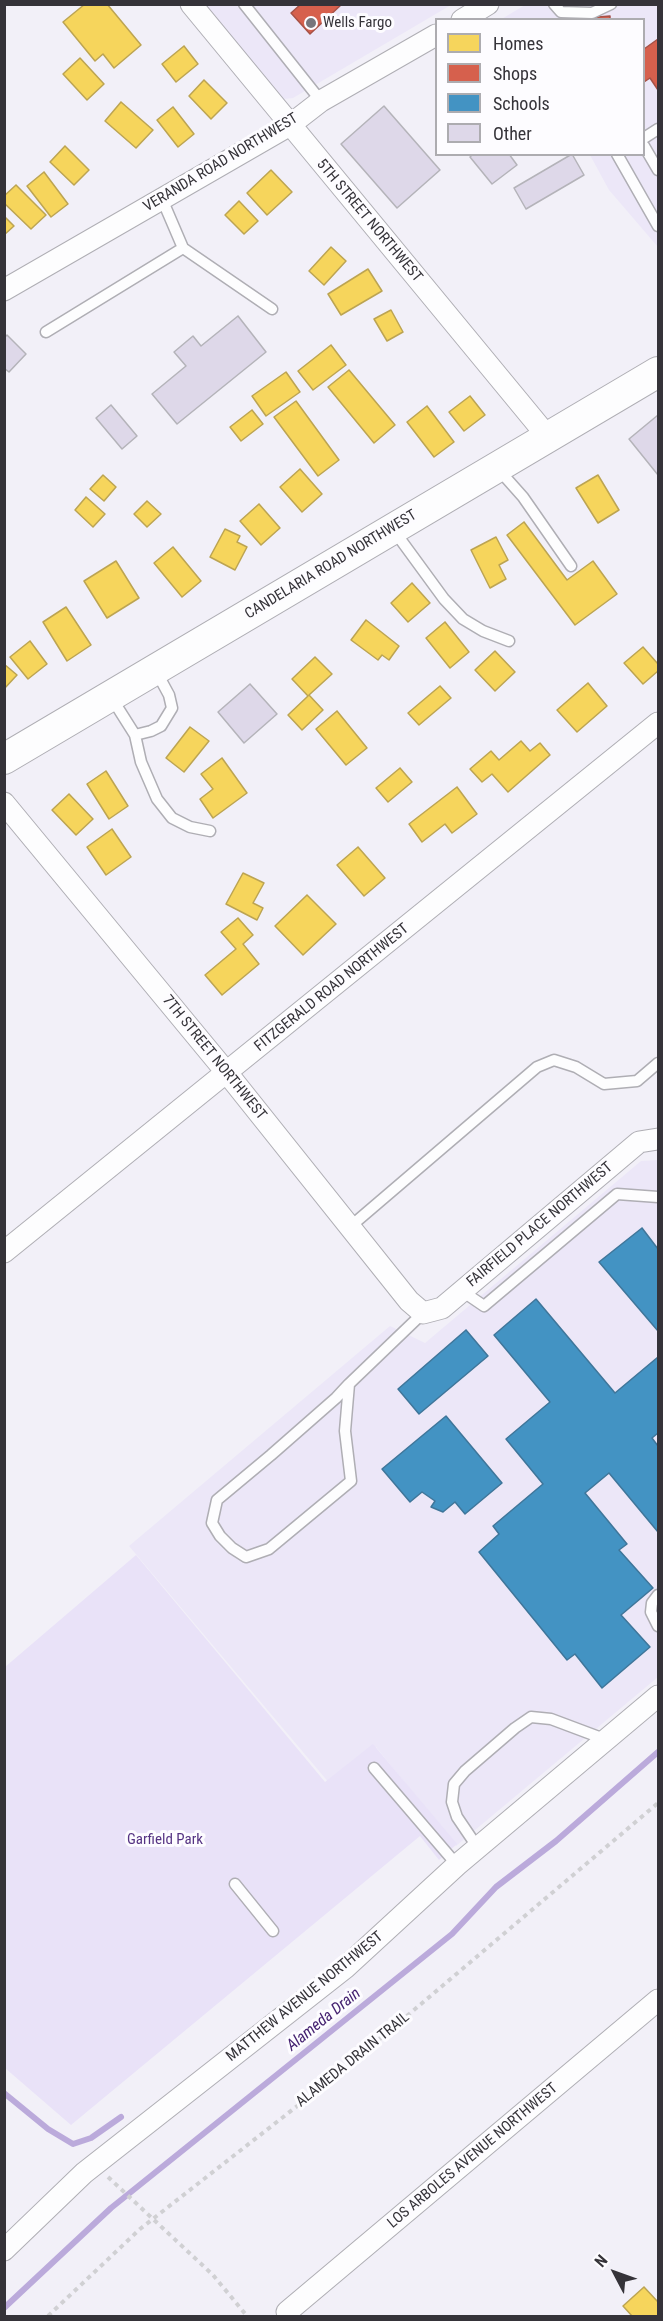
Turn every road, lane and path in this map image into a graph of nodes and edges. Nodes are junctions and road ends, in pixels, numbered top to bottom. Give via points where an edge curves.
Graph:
1 (191, 4) edge
2 (244, 4) edge
3 (488, 4) edge
4 (554, 4) edge
5 (611, 4) edge
6 (465, 18) edge
7 (435, 35) edge
8 (321, 101) junction
9 (290, 125) junction
10 (658, 129) edge
11 (645, 137) edge
12 (645, 148) edge
13 (618, 156) edge
14 (658, 170) edge
15 (162, 199) junction
16 (658, 226) edge
17 (183, 248) junction
18 (4, 290) edge
19 (272, 309) dead end
20 (46, 332) dead end
21 (656, 377) edge
22 (548, 437) junction
23 (496, 468) junction
24 (393, 529) junction
25 (571, 566) dead end
26 (509, 641) dead end
27 (155, 670) junction
28 (111, 696) junction
29 (658, 723) edge
30 (135, 735) junction
31 (4, 759) edge
32 (4, 803) edge
33 (210, 831) dead end
34 (658, 1063) edge
35 (227, 1073) junction
36 (658, 1139) edge
37 (658, 1197) edge
38 (351, 1226) junction
39 (4, 1252) edge
40 (462, 1291) junction
41 (423, 1313) junction
42 (350, 1384) junction
43 (658, 1595) edge
44 (658, 1626) edge
45 (658, 1696) edge
46 (607, 1740) junction
47 (374, 1768) dead end
48 (658, 1803) edge
49 (478, 1848) junction
50 (457, 1865) junction
51 (235, 1884) dead end
52 (273, 1932) dead end
53 (658, 2000) edge
54 (120, 2189) dead end
55 (153, 2219) junction
56 (4, 2250) edge
57 (287, 2312) dead end
58 (48, 2316) edge
59 (247, 2316) edge

1 - 9 street, 5TH STREET NORTHWEST
2 - 8 lane
3 - 6 street
4 - 5 lane via 561,12 592,14
7 - 8 street, VERANDA ROAD NORTHWEST
8 - 9 street, VERANDA ROAD NORTHWEST
9 - 15 street, VERANDA ROAD NORTHWEST
9 - 22 street, 5TH STREET NORTHWEST
10 - 11 lane
12 - 14 lane
13 - 16 lane
15 - 17 lane
15 - 18 street, VERANDA ROAD NORTHWEST
17 - 19 lane
17 - 20 lane
21 - 22 main road, CANDELARIA ROAD NORTHWEST
22 - 23 main road, CANDELARIA ROAD NORTHWEST
23 - 24 main road, CANDELARIA ROAD NORTHWEST
23 - 25 lane via 523,497
24 - 26 lane via 463,619
24 - 27 main road, CANDELARIA ROAD NORTHWEST
27 - 28 main road, CANDELARIA ROAD NORTHWEST
27 - 30 lane via 172,708 161,726
28 - 30 lane
28 - 31 main road, CANDELARIA ROAD NORTHWEST
29 - 35 street, FITZGERALD ROAD NORTHWEST
30 - 33 lane via 141,762 157,799 172,818
32 - 35 street, 7TH STREET NORTHWEST
34 - 38 lane via 637,1081 604,1084 576,1067 554,1060 537,1067
35 - 38 street, 7TH STREET NORTHWEST
35 - 39 street, FITZGERALD ROAD NORTHWEST
36 - 40 street, FAIRFIELD PLACE NORTHWEST via 639,1142
37 - 40 lane via 617,1194 484,1306
38 - 41 street, 7TH STREET NORTHWEST via 409,1302
40 - 41 street, FAIRFIELD PLACE NORTHWEST via 442,1308
41 - 42 lane
42 - 42 lane via 217,1500 212,1523 232,1548 246,1557 268,1550 351,1481 345,1431
43 - 44 lane via 651,1612
45 - 46 street, MATTHEW AVENUE NORTHWEST
46 - 49 street, MATTHEW AVENUE NORTHWEST
46 - 49 lane via 551,1719 531,1717 515,1728 454,1784 452,1802 457,1817
47 - 50 lane
48 - 55 path, ALAMEDA DRAIN TRAIL via 342,2071
49 - 50 street, MATTHEW AVENUE NORTHWEST
50 - 56 street, MATTHEW AVENUE NORTHWEST via 345,1968 84,2173
51 - 52 lane
53 - 57 street, LOS ARBOLES AVENUE NORTHWEST
54 - 55 path
55 - 58 path, ALAMEDA DRAIN TRAIL
55 - 59 path via 213,2275

